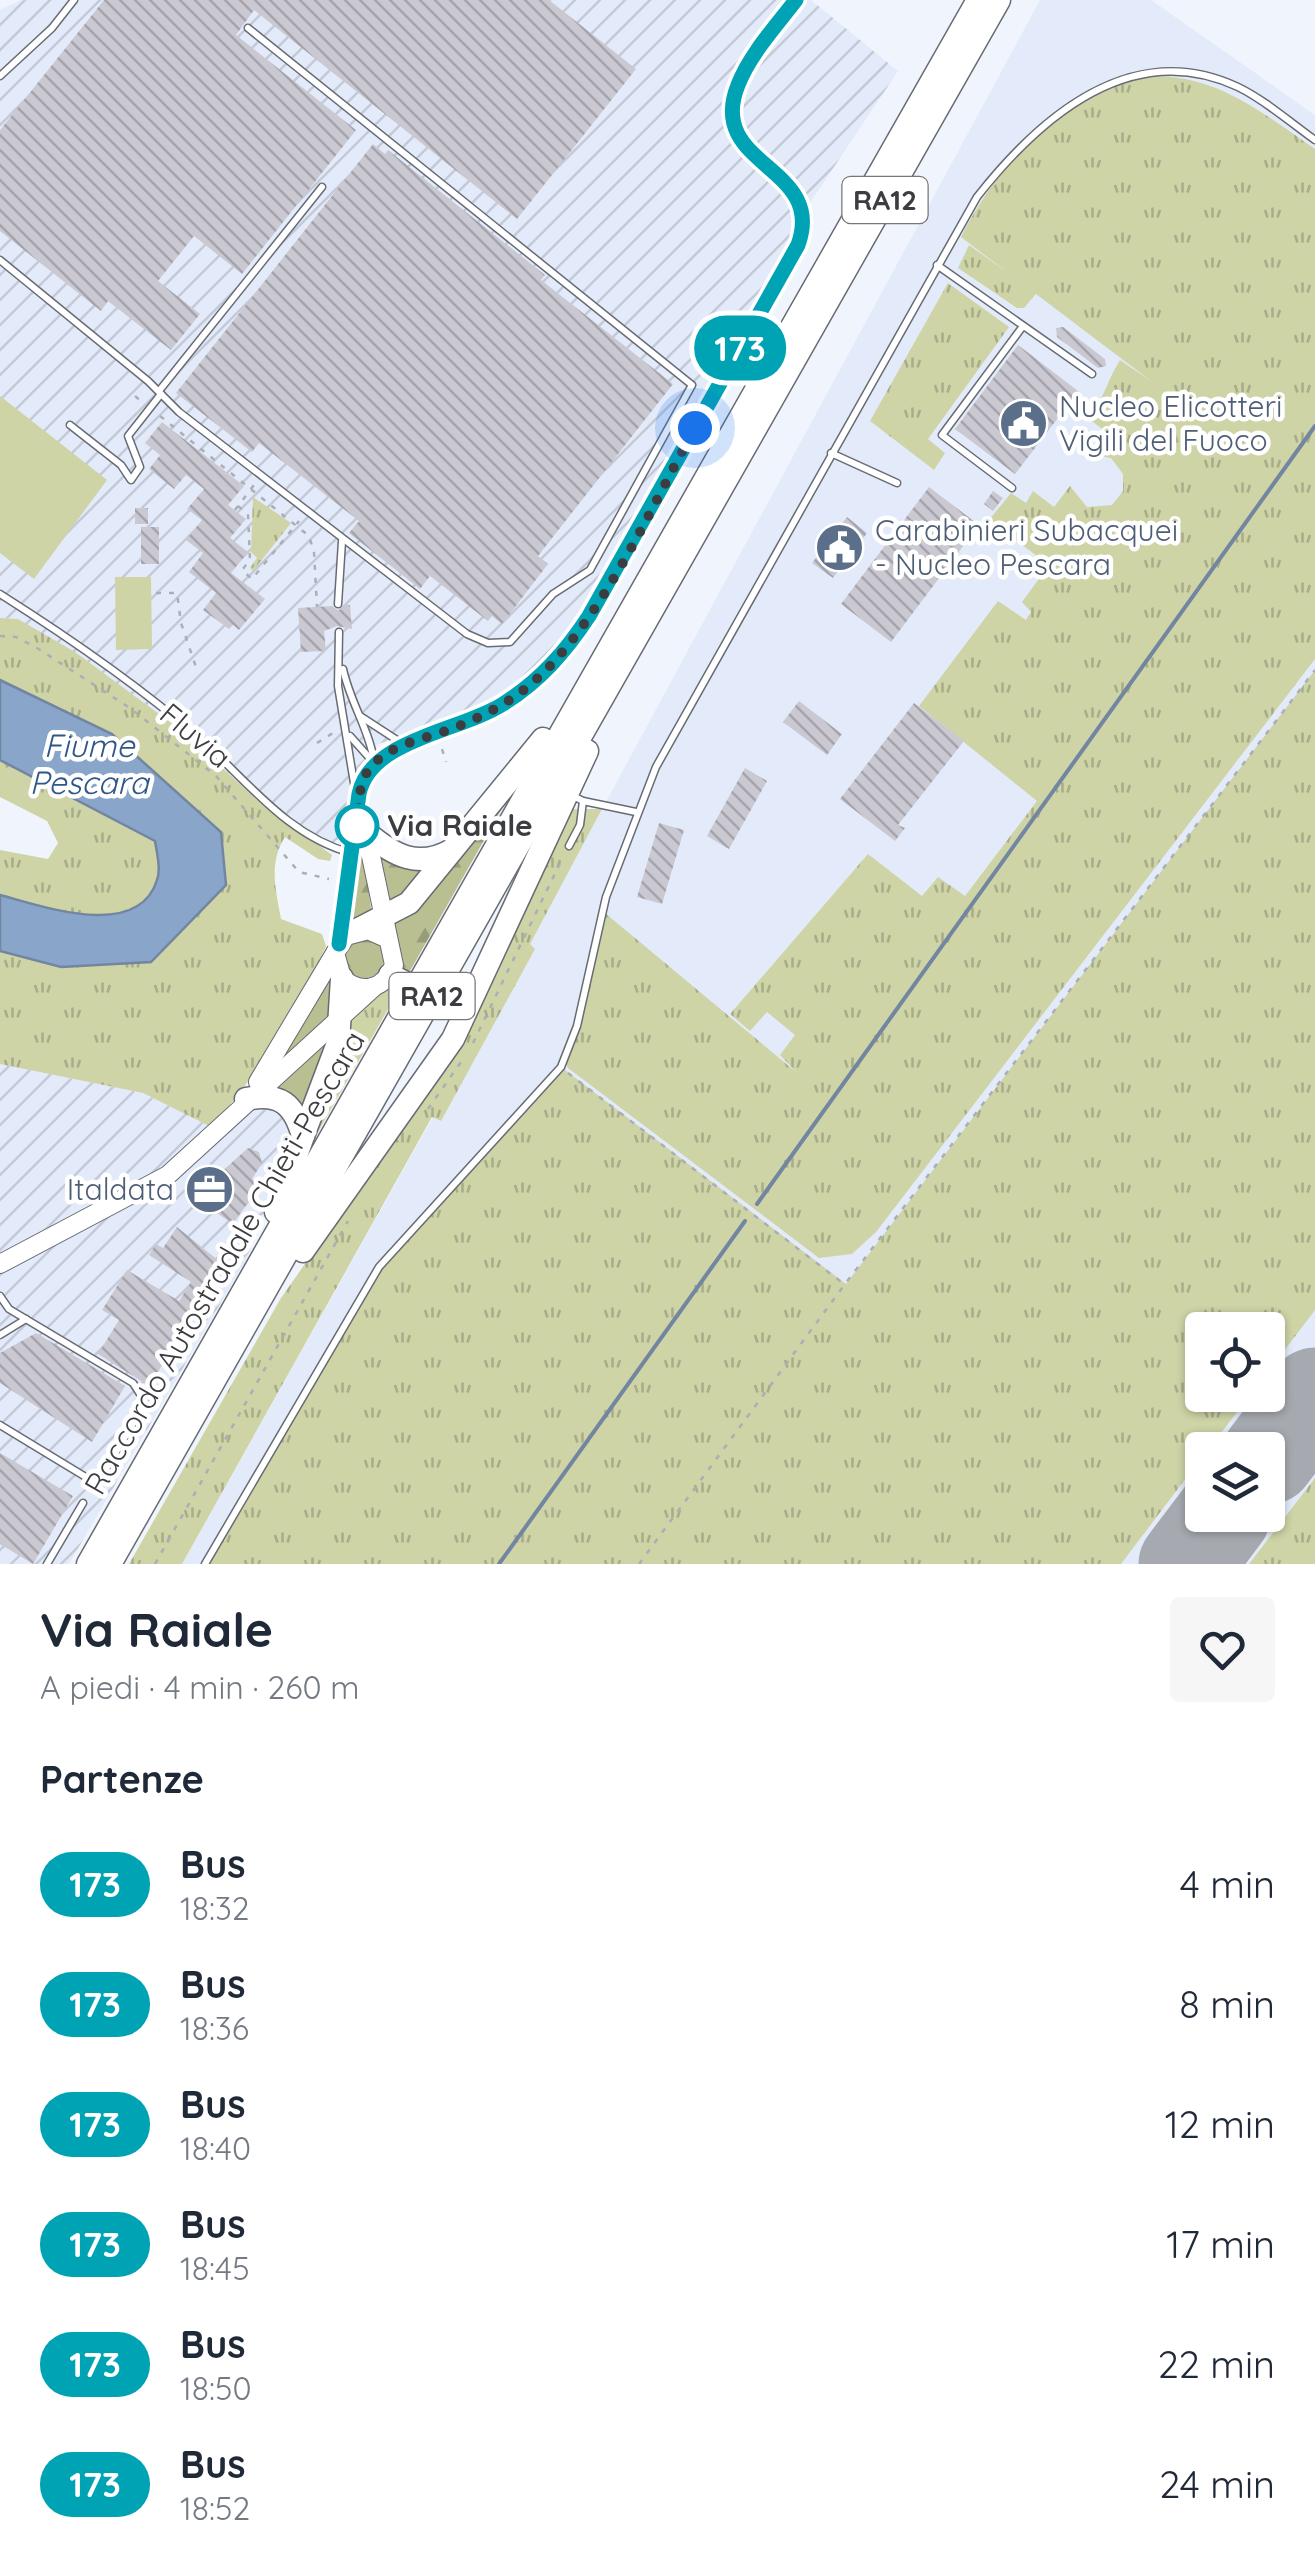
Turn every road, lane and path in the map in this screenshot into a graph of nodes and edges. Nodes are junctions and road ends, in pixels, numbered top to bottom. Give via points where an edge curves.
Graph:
1 (74, 0) edge
2 (796, 0) edge
3 (999, 0) edge
4 (976, 2) edge
5 (248, 28) dead end
6 (0, 76) edge
7 (1315, 140) edge
8 (322, 187) dead end
9 (0, 260) edge
10 (937, 266) junction
11 (1023, 326) junction
12 (1092, 374) dead end
13 (160, 393) junction
14 (135, 396) dead end
15 (150, 408) junction
16 (70, 426) dead end
17 (831, 453) junction
18 (897, 483) dead end
19 (253, 487) junction
20 (1012, 488) dead end
21 (297, 522) junction
22 (342, 541) junction
23 (156, 593) dead end
24 (0, 594) edge
25 (324, 602) dead end
26 (338, 604) dead end
27 (646, 620) junction
28 (339, 632) dead end
29 (0, 636) edge
30 (340, 658) junction
31 (197, 670) dead end
32 (1315, 670) edge
33 (355, 713) junction
34 (563, 728) junction
35 (347, 729) junction
36 (440, 742) dead end
37 (317, 743) dead end
38 (406, 744) junction
39 (446, 762) dead end
40 (374, 763) junction
41 (575, 797) junction
42 (636, 812) junction
43 (363, 824) junction
44 (569, 846) joint
45 (455, 848) junction
46 (352, 853) junction
47 (348, 883) junction
48 (384, 929) junction
49 (343, 943) junction
50 (342, 978) junction
51 (389, 981) junction
52 (444, 1003) dead end
53 (466, 1014) junction
54 (342, 1018) junction
55 (561, 1067) junction
56 (246, 1100) junction
57 (418, 1121) dead end
58 (303, 1136) junction
59 (352, 1214) dead end
60 (275, 1234) junction
61 (0, 1264) edge
62 (845, 1284) junction
63 (0, 1296) edge
64 (26, 1319) junction
65 (0, 1335) edge
66 (219, 1372) junction
67 (0, 1425) edge
68 (84, 1503) dead end
69 (48, 1564) edge
70 (88, 1564) edge
71 (110, 1564) edge
72 (155, 1564) edge
73 (205, 1564) edge
74 (639, 1564) edge

1 - 6 lane
2 - 38 street via 743,74 732,109 740,140 799,198 804,224 798,245 562,653 502,704
3 - 27 highway, Raccordo Autostradale Chieti-Pescara / RA12
4 - 34 highway, Raccordo Autostradale Chieti-Pescara / RA12
5 - 22 lane via 692,385 590,570 553,594 510,642 488,643 467,634
7 - 10 lane via 1240,88 1195,72 1156,70 1120,78 1043,124 998,170
8 - 13 lane
9 - 13 lane
10 - 11 lane
10 - 17 lane
11 - 12 lane
11 - 20 lane via 942,435
13 - 15 lane
13 - 22 lane
14 - 15 path
15 - 16 lane via 128,436 140,467 131,480 122,465
15 - 19 path
17 - 18 lane
17 - 42 lane
19 - 21 path
19 - 21 path via 237,508 248,514 250,560 242,570 252,578
21 - 25 path via 313,545 317,605
22 - 26 lane
23 - 31 path via 177,593
24 - 46 lane via 199,738 283,816 319,842
27 - 41 highway via 640,652
27 - 66 highway, Raccordo Autostradale Chieti-Pescara / RA12
28 - 30 lane
29 - 47 path, Fluvia via 37,648 157,729 216,776 300,872
30 - 33 lane
30 - 35 lane
32 - 62 path
33 - 38 lane
33 - 40 lane via 371,740
34 - 45 highway via 544,738
34 - 60 highway, Raccordo Autostradale Chieti-Pescara / RA12
35 - 37 path
35 - 40 lane
35 - 43 lane
36 - 39 path
38 - 40 street
40 - 43 street via 360,787
41 - 42 lane
41 - 44 lane via 580,825
41 - 53 highway
42 - 55 lane
43 - 45 highway via 389,851 411,860
43 - 46 street
43 - 48 street
44 - 57 path via 479,1033
45 - 48 highway
46 - 47 street
47 - 49 street
48 - 49 highway
48 - 51 street via 394,956
49 - 50 street
49 - 56 street
50 - 51 street via 356,988
50 - 54 highway
51 - 54 street
52 - 53 highway
53 - 66 highway via 289,1272 242,1354
54 - 56 street
54 - 58 highway
55 - 62 path
55 - 73 lane via 379,1267
56 - 58 highway via 272,1096 288,1103
56 - 61 street via 168,1175
58 - 60 highway via 276,1208
59 - 72 path
60 - 70 highway, Raccordo Autostradale Chieti-Pescara / RA12
62 - 74 path
63 - 64 lane
64 - 65 lane
64 - 67 lane via 133,1383 142,1396 140,1410 100,1478 89,1479
66 - 71 highway, Raccordo Autostradale Chieti-Pescara / RA12
68 - 69 lane

